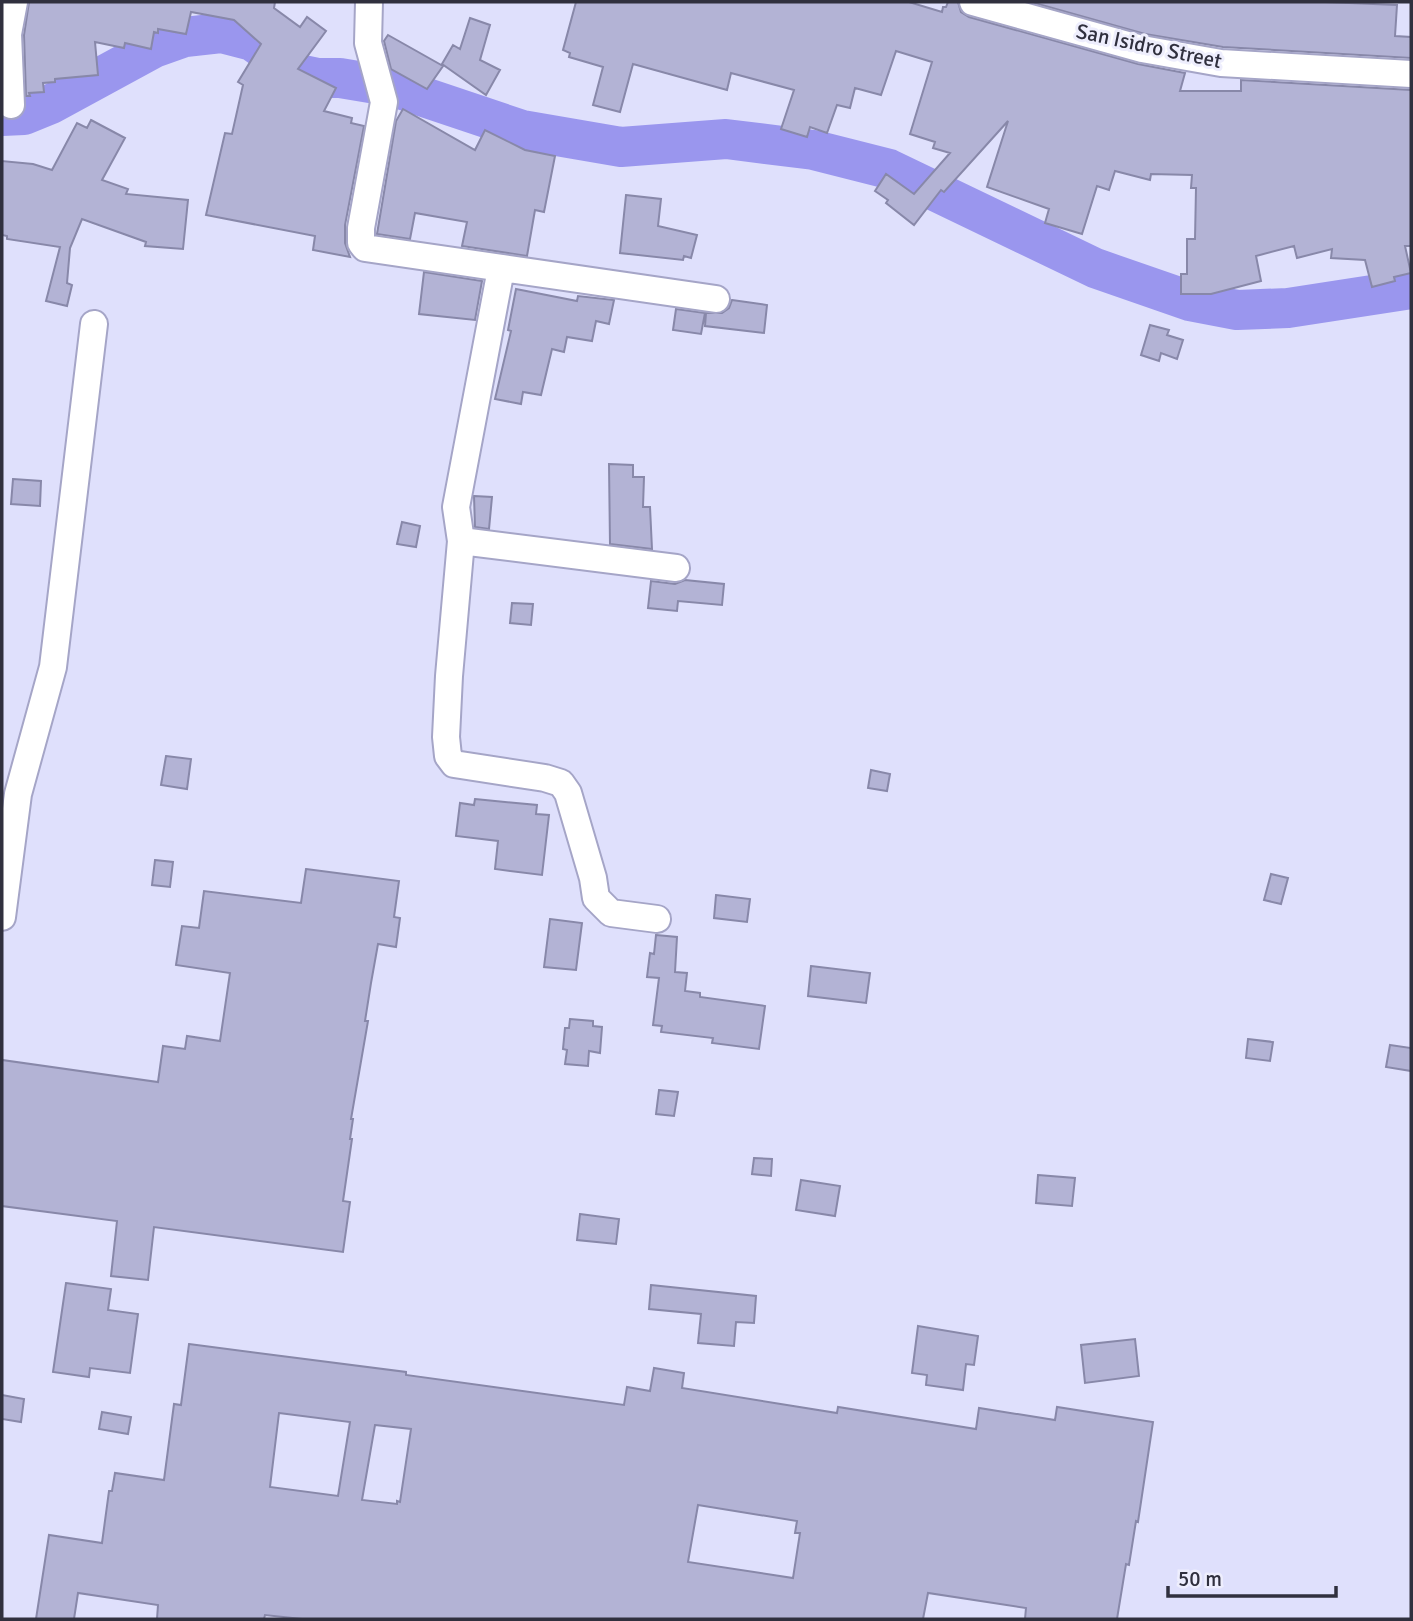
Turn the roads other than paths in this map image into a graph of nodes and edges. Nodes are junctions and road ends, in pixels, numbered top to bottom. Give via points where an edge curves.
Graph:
1 (369, 2) edge
2 (973, 2) edge
3 (9, 11) edge
4 (1411, 74) edge
5 (11, 105) dead end
6 (501, 269) junction
7 (716, 299) dead end
8 (94, 324) dead end
9 (461, 541) junction
10 (676, 568) dead end
11 (2, 917) edge
12 (657, 919) dead end

1 - 6 street via 368,43 384,102 361,243 370,250
2 - 4 street, San Isidro Street via 1142,49 1221,64
3 - 5 street
6 - 7 street
6 - 9 street via 456,507
8 - 11 street via 53,667 18,794
9 - 10 street
9 - 12 street via 449,676 448,756 454,764 561,783 568,793 597,898 611,913

